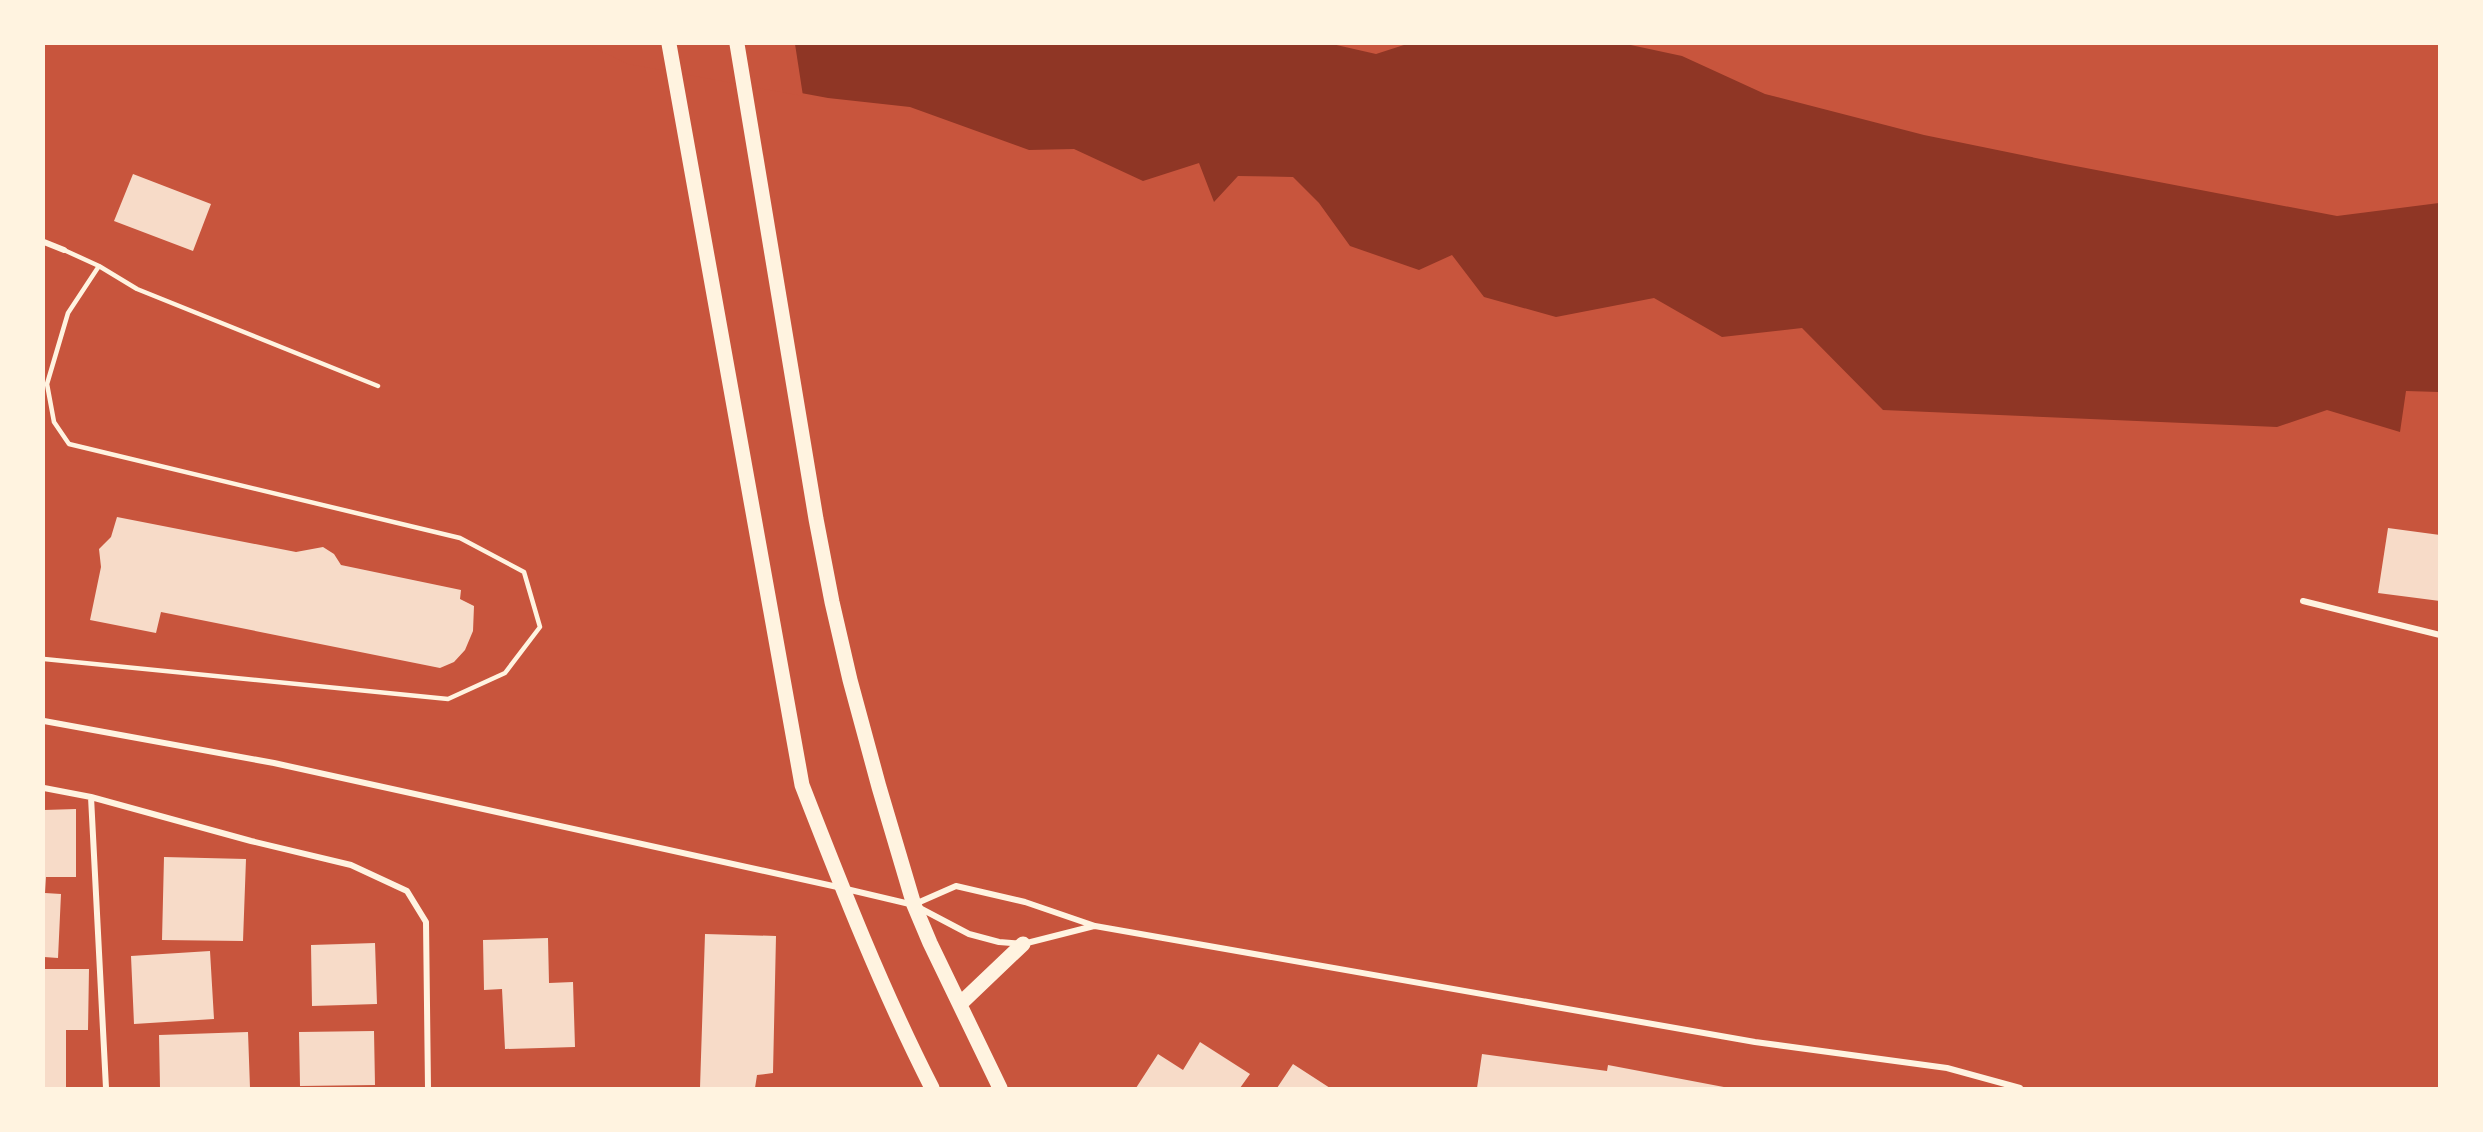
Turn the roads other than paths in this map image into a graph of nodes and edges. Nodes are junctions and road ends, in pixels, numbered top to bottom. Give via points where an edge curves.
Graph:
1 (669, 44) edge
2 (736, 44) edge
3 (44, 242) edge
4 (63, 250) joint
5 (99, 266) junction
6 (378, 386) dead end
7 (2303, 601) dead end
8 (2439, 635) edge
9 (44, 659) edge
10 (44, 721) edge
11 (44, 788) edge
12 (91, 796) junction
13 (842, 888) junction
14 (915, 904) junction
15 (1095, 926) junction
16 (1023, 944) junction
17 (960, 1004) junction
18 (106, 1089) edge
19 (428, 1089) edge
20 (932, 1089) edge
21 (1000, 1089) edge
22 (2020, 1089) edge

1 - 13 main road via 802,785
2 - 14 main road via 832,602 879,787
3 - 4 street
4 - 5 lane
5 - 6 lane via 137,289
5 - 9 lane via 68,314 47,384 54,422 69,444 460,538 524,572 540,627 505,673 448,699
7 - 8 street
10 - 13 street via 274,763
11 - 12 street
12 - 18 street
12 - 19 street via 351,865 407,891 426,922
13 - 14 street
13 - 20 main road via 902,1030
14 - 15 street via 956,886 1024,902
14 - 16 street via 969,934
14 - 17 main road
15 - 16 street
15 - 22 street via 1755,1042 1947,1068
16 - 17 main road
17 - 21 main road

